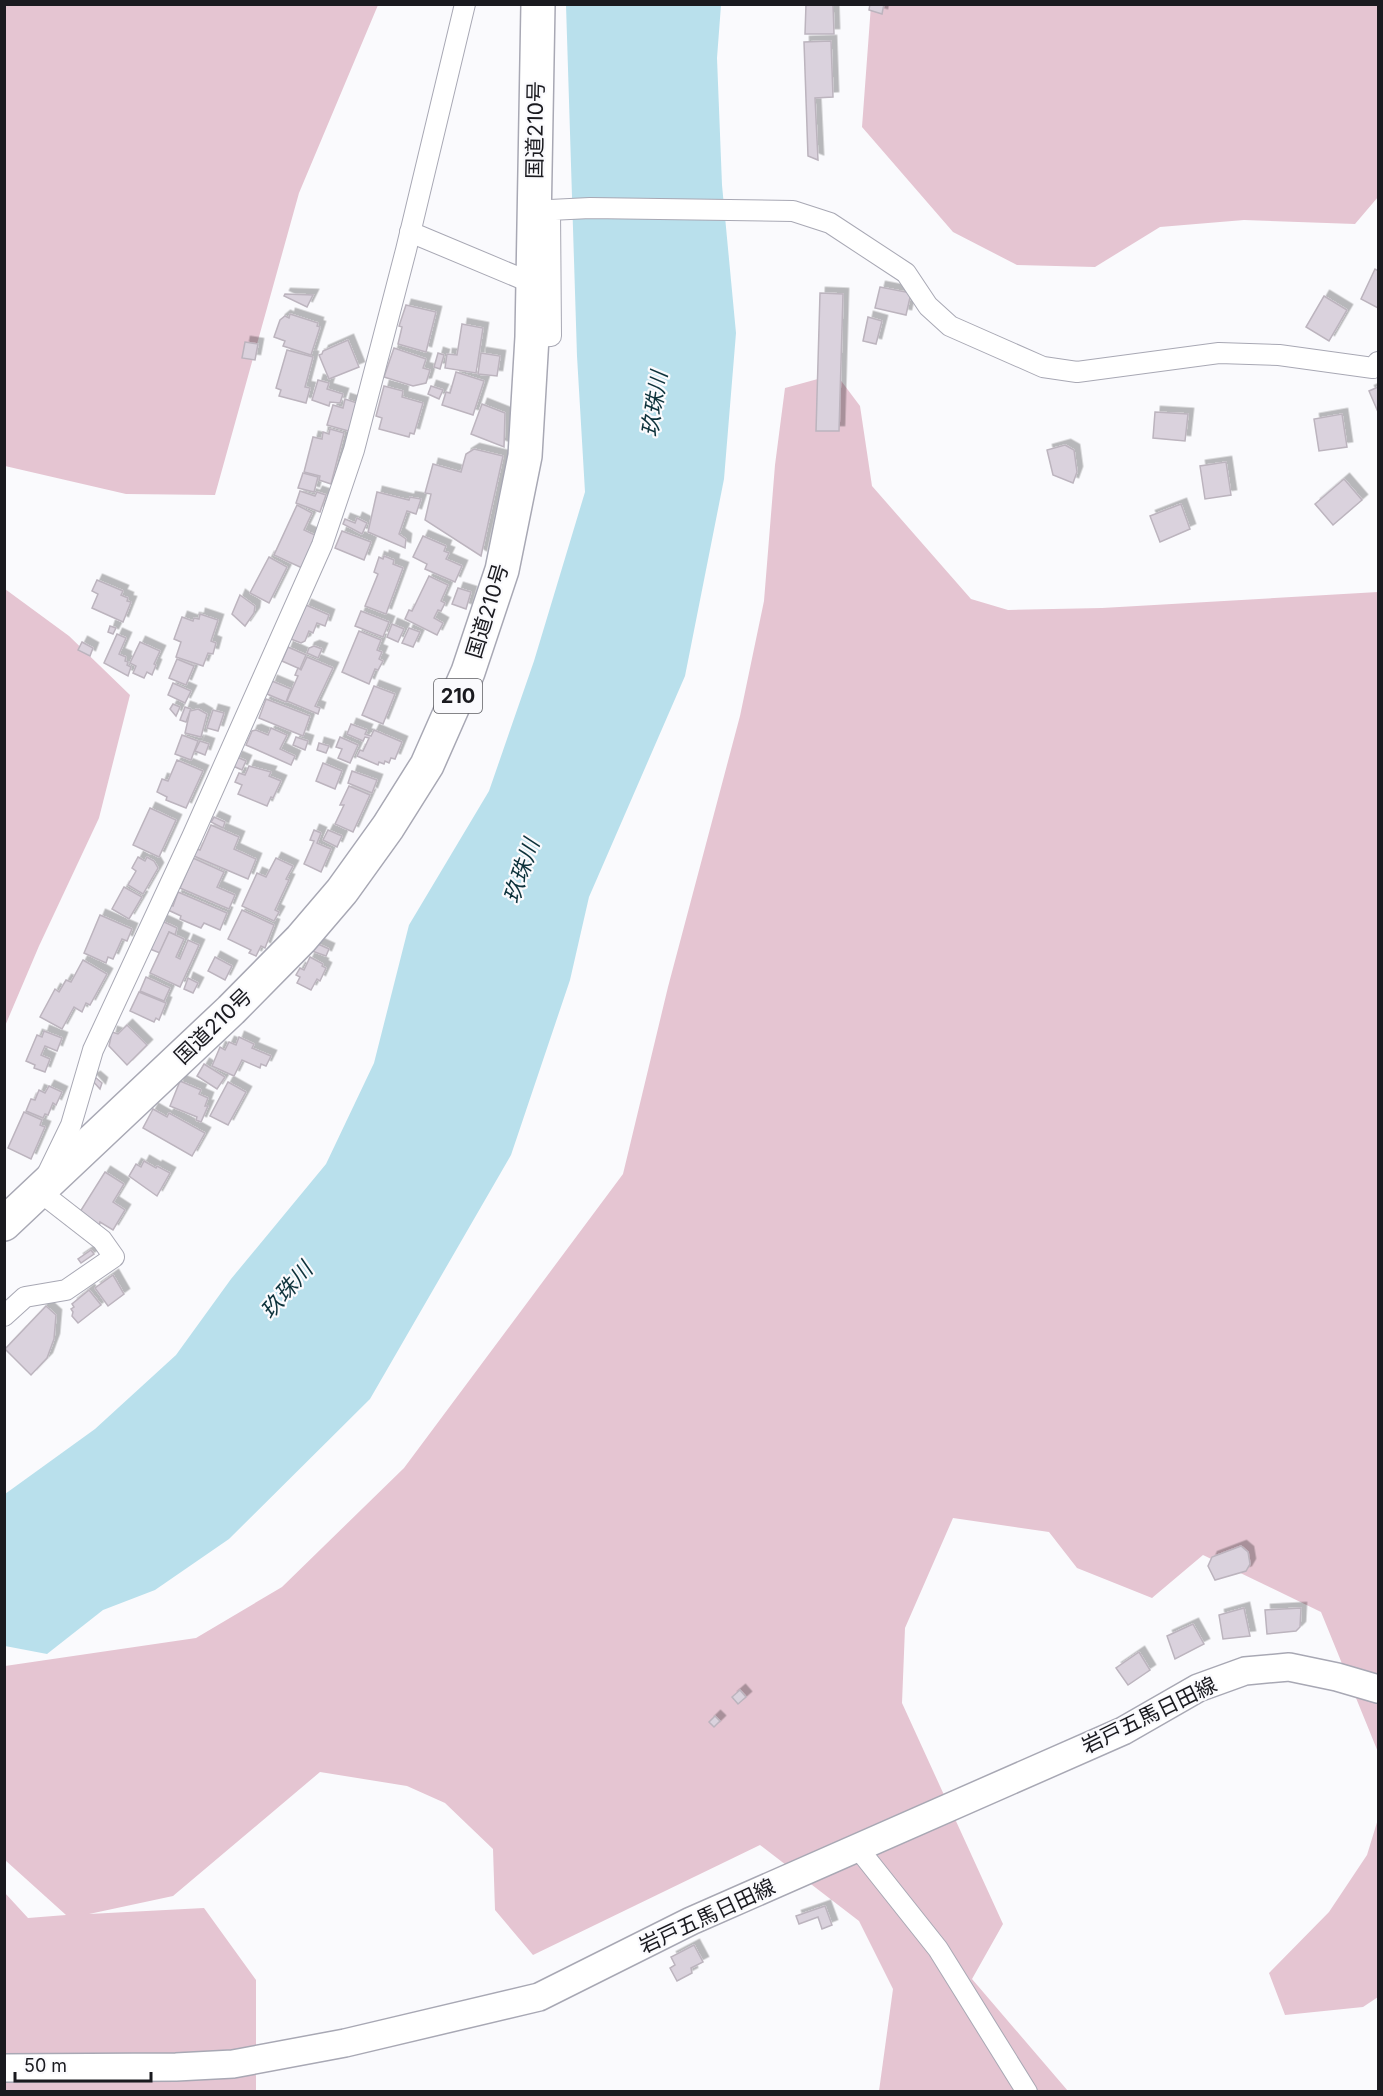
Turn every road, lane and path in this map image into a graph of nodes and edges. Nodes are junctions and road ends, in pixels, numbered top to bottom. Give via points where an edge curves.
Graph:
1 (465, 4) edge
2 (538, 4) edge
3 (410, 232) junction
4 (532, 283) junction
5 (532, 337) junction
6 (1378, 362) edge
7 (39, 1191) junction
8 (4, 1224) edge
9 (4, 1316) edge
10 (1378, 1689) edge
11 (857, 1847) junction
12 (4, 2068) edge
13 (1027, 2091) edge

1 - 3 street
2 - 4 highway, 国道210号 / 210
3 - 4 street
3 - 7 street via 354,450 322,545 93,1050 71,1125
4 - 5 highway, 国道210号 / 210
5 - 6 street via 550,336 550,210 793,211 830,223 906,273 928,306 950,326 1043,366 1077,372 1220,353 1279,355 1373,368
5 - 7 highway, 国道210号 / 210 via 525,456 502,570 468,672 427,765 342,891 300,939 231,1010
7 - 8 highway, 国道210号 / 210
7 - 9 street via 102,1240 114,1257 66,1290 25,1297
10 - 11 main road, 岩戸五馬日田線 via 1289,1666 1245,1671 1198,1688 1124,1731
11 - 12 main road, 岩戸五馬日田線 via 691,1921 539,1997 345,2043 233,2064
11 - 13 street via 938,1949

